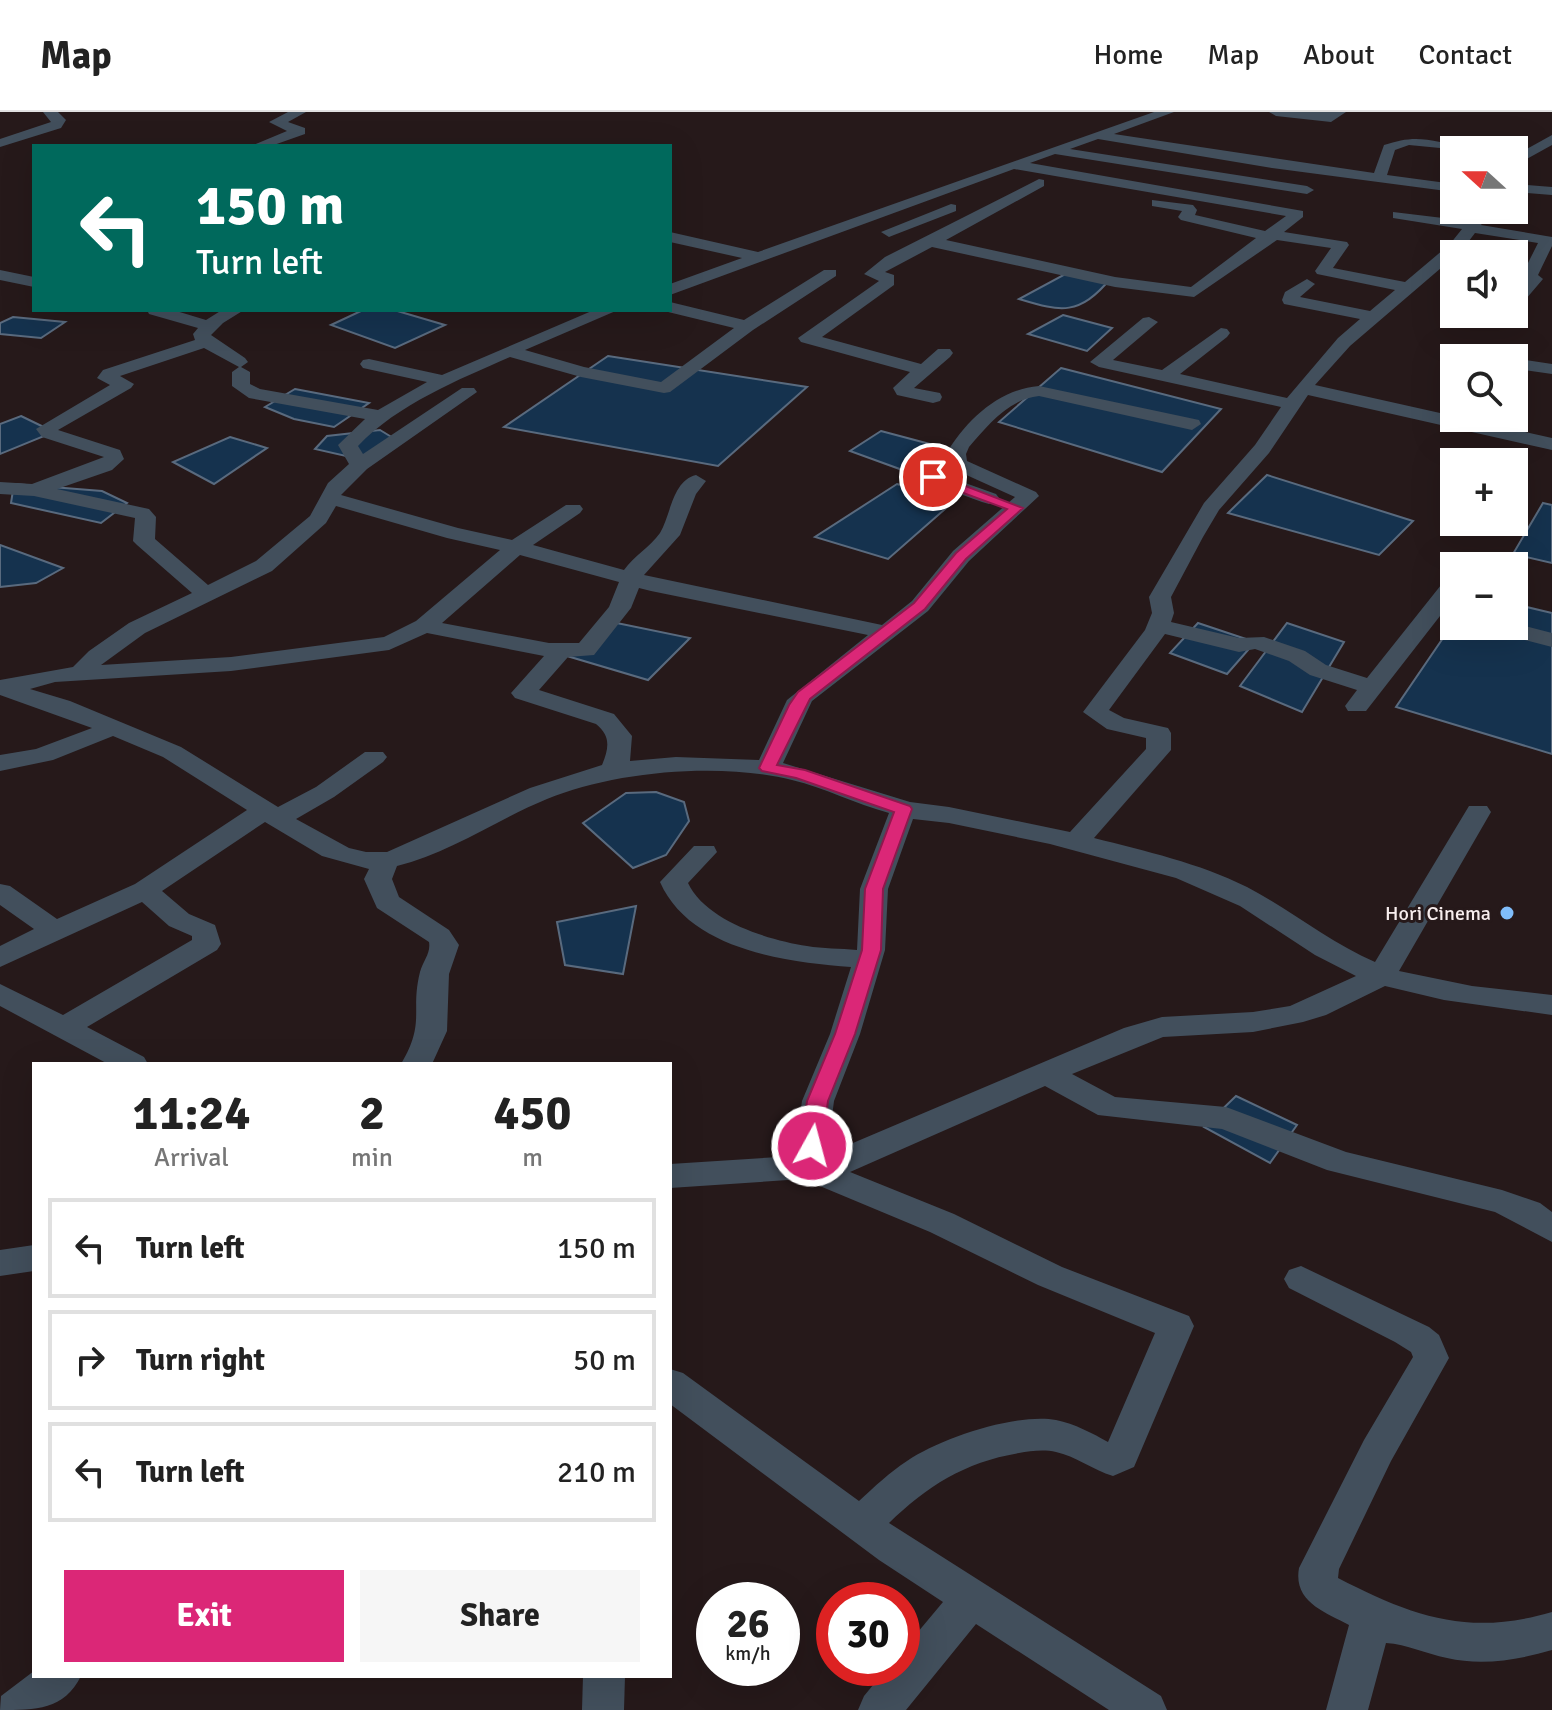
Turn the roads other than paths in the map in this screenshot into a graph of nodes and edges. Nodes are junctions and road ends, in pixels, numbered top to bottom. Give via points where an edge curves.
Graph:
1 (50, 112) edge
2 (299, 112) edge
3 (1167, 112) edge
4 (1276, 112) edge
5 (1339, 112) edge
6 (1138, 122) junction
7 (1169, 130) dead end
8 (1184, 134) dead end
9 (1098, 135) junction
10 (1552, 139) edge
11 (0, 143) edge
12 (264, 144) edge
13 (1435, 145) dead end
14 (1267, 147) dead end
15 (1055, 150) junction
16 (1528, 154) edge
17 (1013, 165) junction
18 (986, 175) junction
19 (1379, 179) junction
20 (1039, 183) junction
21 (1440, 186) edge
22 (1528, 189) edge
23 (1307, 190) dead end
24 (1552, 191) edge
25 (916, 200) junction
26 (951, 208) junction
27 (981, 215) junction
28 (1398, 215) dead end
29 (1473, 224) edge
30 (1470, 227) junction
31 (889, 232) dead end
32 (1273, 236) junction
33 (672, 237) edge
34 (1462, 240) edge
35 (931, 242) junction
36 (758, 257) junction
37 (1440, 266) edge
38 (830, 273) dead end
39 (0, 275) edge
40 (1528, 275) edge
41 (1528, 277) edge
42 (32, 282) edge
43 (1307, 284) dead end
44 (1552, 285) edge
45 (1410, 288) junction
46 (672, 289) edge
47 (672, 307) edge
48 (159, 312) edge
49 (230, 312) edge
50 (605, 312) edge
51 (1374, 317) junction
52 (1149, 322) dead end
53 (747, 326) junction
54 (1221, 333) dead end
55 (207, 334) junction
56 (510, 351) junction
57 (944, 353) dead end
58 (369, 364) dead end
59 (1528, 365) edge
60 (1552, 369) edge
61 (924, 370) junction
62 (1165, 377) junction
63 (446, 381) junction
64 (468, 392) dead end
65 (1297, 396) junction
66 (933, 397) dead end
67 (379, 416) junction
68 (1192, 424) dead end
69 (1552, 444) edge
70 (360, 465) junction
71 (915, 471) dead end
72 (696, 481) dead end
73 (0, 488) edge
74 (34, 490) junction
75 (330, 498) junction
76 (1016, 508) junction
77 (573, 509) dead end
78 (516, 547) junction
79 (630, 578) junction
80 (205, 593) junction
81 (1440, 616) edge
82 (424, 626) junction
83 (1158, 626) junction
84 (884, 632) junction
85 (1528, 634) edge
86 (1552, 640) edge
87 (561, 651) junction
88 (80, 673) junction
89 (1372, 687) junction
90 (2, 688) edge
91 (1357, 706) dead end
92 (113, 727) junction
93 (374, 757) dead end
94 (0, 763) edge
95 (768, 768) junction
96 (613, 770) junction
97 (904, 809) junction
98 (1478, 812) dead end
99 (270, 815) junction
100 (1075, 843) junction
101 (704, 852) dead end
102 (386, 860) junction
103 (145, 890) junction
104 (0, 892) edge
105 (54, 930) junction
106 (0, 958) edge
107 (868, 961) junction
108 (1381, 976) junction
109 (0, 994) edge
110 (1552, 1005) edge
111 (63, 1028) junction
112 (129, 1062) edge
113 (417, 1062) edge
114 (1048, 1075) junction
115 (809, 1168) junction
116 (672, 1176) edge
117 (1552, 1229) edge
118 (32, 1258) edge
119 (0, 1263) edge
120 (1301, 1279) dead end
121 (672, 1385) edge
122 (862, 1524) junction
123 (971, 1600) junction
124 (1384, 1622) junction
125 (1552, 1631) edge
126 (57, 1678) edge
127 (604, 1678) edge
128 (16, 1710) edge
129 (603, 1710) edge
130 (879, 1710) edge
131 (1146, 1710) edge
132 (1347, 1710) edge

1 - 11 street via 59,120 56,125
2 - 12 street via 276,122 300,131
3 - 6 street
4 - 5 street via 1331,118
6 - 7 street
6 - 9 street
8 - 14 street via 1249,151
9 - 15 street
9 - 19 street
10 - 16 street
13 - 19 street via 1408,141 1389,148
15 - 17 street
15 - 23 street
17 - 18 street
17 - 32 street via 1298,214
18 - 20 street
18 - 25 street
19 - 21 street
20 - 27 street
20 - 32 street via 1183,207 1190,210 1186,217
22 - 24 street
25 - 26 street
25 - 36 street
26 - 27 street
26 - 31 street
27 - 35 street
28 - 30 street
29 - 30 street
30 - 34 street
30 - 40 street via 1547,240
32 - 35 street via 1198,292 1188,293
32 - 45 street via 1341,245 1323,271
33 - 36 street
35 - 61 street via 882,267 873,275 888,282 807,338
36 - 46 street
37 - 45 street
38 - 53 street
39 - 42 street
41 - 44 street
43 - 51 street via 1290,300
45 - 51 street
47 - 53 street
48 - 55 street
49 - 55 street
50 - 56 street
51 - 65 street via 1344,342
52 - 62 street via 1099,362
53 - 56 street via 659,388
54 - 62 street
55 - 67 street via 240,367 241,386 255,394
55 - 74 street via 109,374 106,378 125,384 46,429 113,454 114,459
56 - 63 street
57 - 61 street
58 - 63 street
59 - 60 street
61 - 66 street via 902,390
62 - 65 street
63 - 67 street
64 - 70 street
65 - 69 street
65 - 83 street via 1192,537 1160,597 1163,613
67 - 70 street via 348,445
68 - 76 street via 1039,391 1021,394 994,412 956,454 966,470 1028,493
70 - 75 street
71 - 76 street
72 - 79 street via 669,535
73 - 74 street
74 - 80 street via 142,513 144,541
75 - 78 street
75 - 80 street via 319,519 284,551
76 - 84 street via 961,556 920,606
77 - 78 street
78 - 79 street
78 - 82 street
79 - 84 street
79 - 87 street via 620,608 591,647
80 - 88 street via 137,628
81 - 89 street
82 - 87 street
82 - 88 street via 389,643 267,661
83 - 89 street via 1239,645 1256,642
83 - 100 street via 1095,712 1116,724 1159,733 1158,750
84 - 95 street via 796,705
85 - 86 street
87 - 96 street via 523,693 616,726 622,742
88 - 90 street
89 - 91 street
90 - 92 street
92 - 94 street via 40,758
92 - 99 street via 172,752
93 - 99 street via 325,792
95 - 96 street
95 - 97 street via 799,773
96 - 102 street via 551,790 408,856
97 - 100 street
97 - 107 street via 874,889
98 - 108 street
99 - 102 street via 330,850 357,859
99 - 103 street
100 - 108 street via 1218,884 1342,959
101 - 107 street via 674,882 687,904 707,919 759,943 800,954
102 - 113 street via 378,879 387,902 445,945 434,971 431,1039
103 - 105 street
103 - 111 street via 179,920 205,931 207,944
104 - 105 street
105 - 106 street
107 - 115 street via 818,1101
108 - 110 street
108 - 114 street via 1292,1015 1162,1027 1135,1035
109 - 111 street
111 - 112 street
114 - 115 street via 835,1165
114 - 117 street via 1109,1107 1226,1118 1339,1162 1502,1202
115 - 116 street
115 - 122 street via 1176,1326 1121,1456 1102,1458 1047,1434 973,1450 932,1465
118 - 119 street
120 - 124 street via 1408,1332 1430,1351 1431,1358 1319,1568 1322,1590
121 - 122 street
122 - 123 street
123 - 130 street
123 - 131 street
124 - 125 street via 1457,1641 1501,1643
124 - 132 street via 1370,1625
126 - 128 street
127 - 129 street

